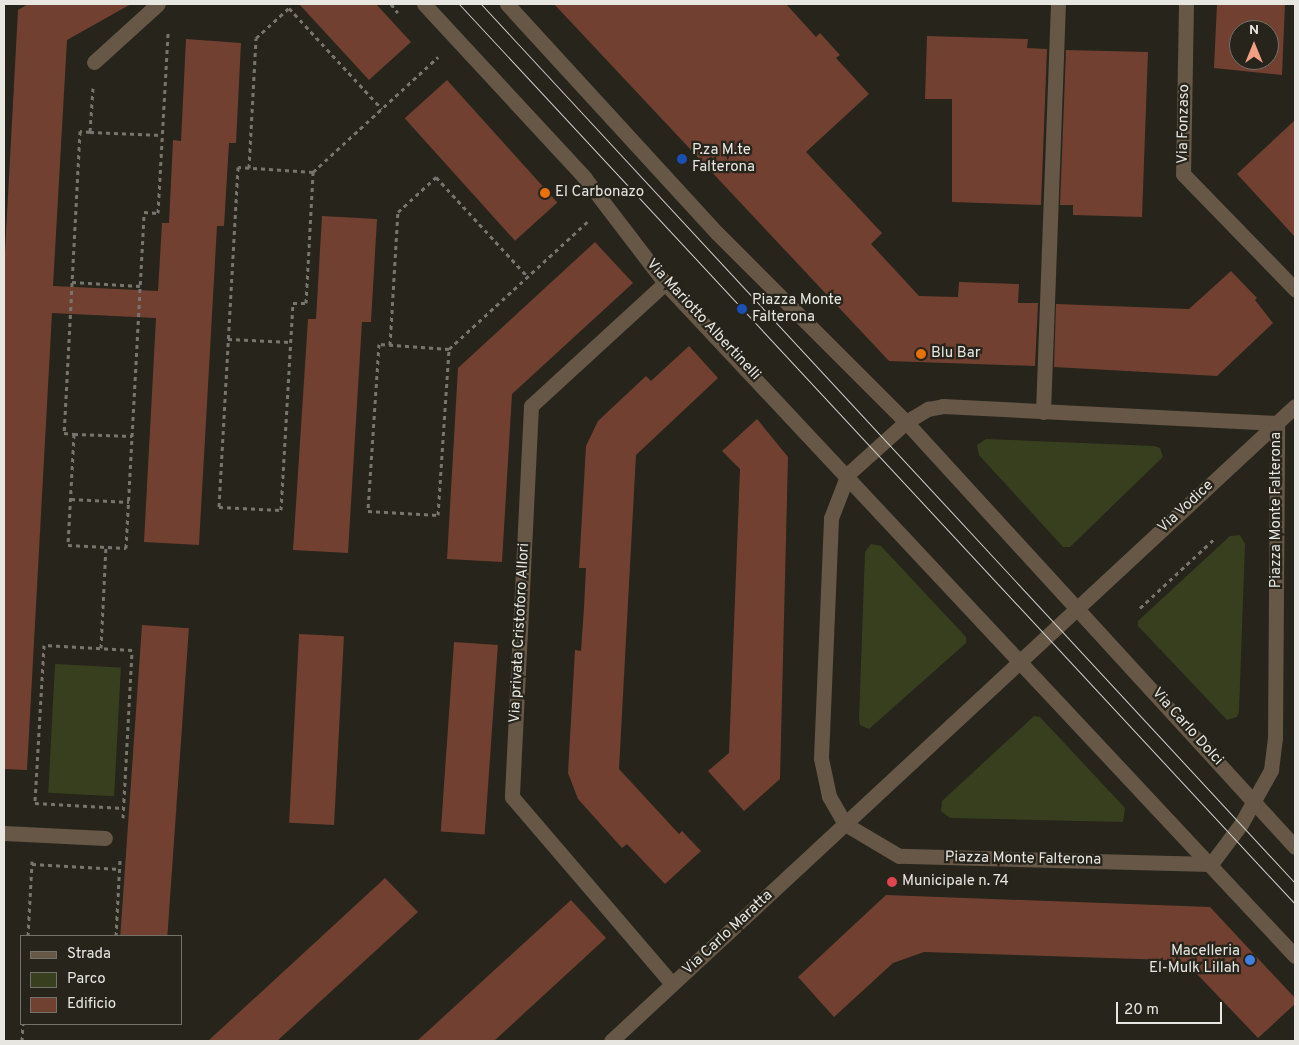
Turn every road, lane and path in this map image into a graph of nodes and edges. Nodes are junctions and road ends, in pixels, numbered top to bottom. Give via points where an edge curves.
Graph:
1 (158, 4) edge
2 (424, 4) edge
3 (507, 4) edge
4 (1058, 4) edge
5 (1186, 4) edge
6 (168, 29) dead end
7 (457, 40) junction
8 (94, 62) joint
9 (382, 109) junction
10 (90, 132) junction
11 (162, 135) junction
12 (249, 168) junction
13 (313, 172) junction
14 (605, 205) junction
15 (528, 276) junction
16 (72, 282) junction
17 (665, 283) junction
18 (140, 286) junction
19 (1295, 289) edge
20 (228, 339) junction
21 (291, 342) junction
22 (390, 345) junction
23 (449, 349) junction
24 (1295, 406) edge
25 (1043, 412) junction
26 (906, 422) junction
27 (1277, 423) junction
28 (74, 434) junction
29 (132, 436) junction
30 (848, 474) junction
31 (71, 499) junction
32 (128, 502) junction
33 (1213, 540) dead end
34 (106, 547) junction
35 (1078, 608) junction
36 (1140, 608) dead end
37 (101, 648) junction
38 (1020, 661) junction
39 (1254, 802) junction
40 (35, 803) junction
41 (123, 808) junction
42 (845, 824) junction
43 (122, 825) dead end
44 (4, 833) edge
45 (34, 835) junction
46 (105, 838) dead end
47 (1295, 847) edge
48 (121, 851) dead end
49 (32, 864) junction
50 (1211, 864) junction
51 (120, 868) junction
52 (28, 935) edge
53 (116, 935) edge
54 (1295, 956) edge
55 (672, 984) junction
56 (23, 1025) edge
57 (22, 1041) edge
58 (611, 1041) edge

1 - 8 street
2 - 7 street, Via Mariotto Albertinelli
3 - 26 street via 717,233
4 - 25 street
5 - 19 street, Via Fonzaso via 1183,174
6 - 11 path
7 - 9 path
7 - 14 street, Via Mariotto Albertinelli via 584,177
8 - 10 path
9 - 12 path via 289,8 256,38
9 - 13 path
10 - 11 path
10 - 16 path via 80,131
11 - 18 path via 158,213 144,212
12 - 13 path
12 - 20 path via 238,167
13 - 21 path via 306,303 293,303
14 - 15 path
14 - 17 street, Via Mariotto Albertinelli
15 - 22 path via 436,177 398,212
15 - 23 path
16 - 18 path
16 - 28 path via 64,433
17 - 30 street, Via Mariotto Albertinelli
17 - 55 street, Via privata Cristoforo Allori via 531,406 512,797
18 - 29 path
20 - 21 path
20 - 21 path via 219,507 272,510 281,510
22 - 23 path
22 - 23 path via 379,344 368,511 438,515
24 - 27 street, Via Vodice
25 - 26 street, Piazza Monte Falterona via 943,406
25 - 27 street, Piazza Monte Falterona
26 - 30 street, Piazza Monte Falterona
26 - 35 street
27 - 35 street, Via Vodice
27 - 39 street, Piazza Monte Falterona via 1275,738 1271,770
28 - 29 path
28 - 31 path
29 - 32 path
30 - 38 street
30 - 42 street, Piazza Monte Falterona via 831,518 821,758 829,796
31 - 32 path
31 - 34 path via 68,545
32 - 34 path via 126,548
33 - 36 path
34 - 37 path
35 - 38 street
35 - 39 street, Via Carlo Dolci
37 - 40 path via 44,645
37 - 41 path via 132,650
38 - 42 street
38 - 50 street
39 - 47 street, Via Carlo Dolci
39 - 50 street, Piazza Monte Falterona
40 - 41 path
40 - 45 path
41 - 43 path
42 - 50 street, Piazza Monte Falterona via 899,856
42 - 55 street, Via Carlo Maratta
44 - 45 street
45 - 46 street
45 - 49 path
48 - 51 path
49 - 51 path
49 - 52 path
50 - 54 street
51 - 53 path
55 - 58 street, Via Carlo Maratta
56 - 57 path

